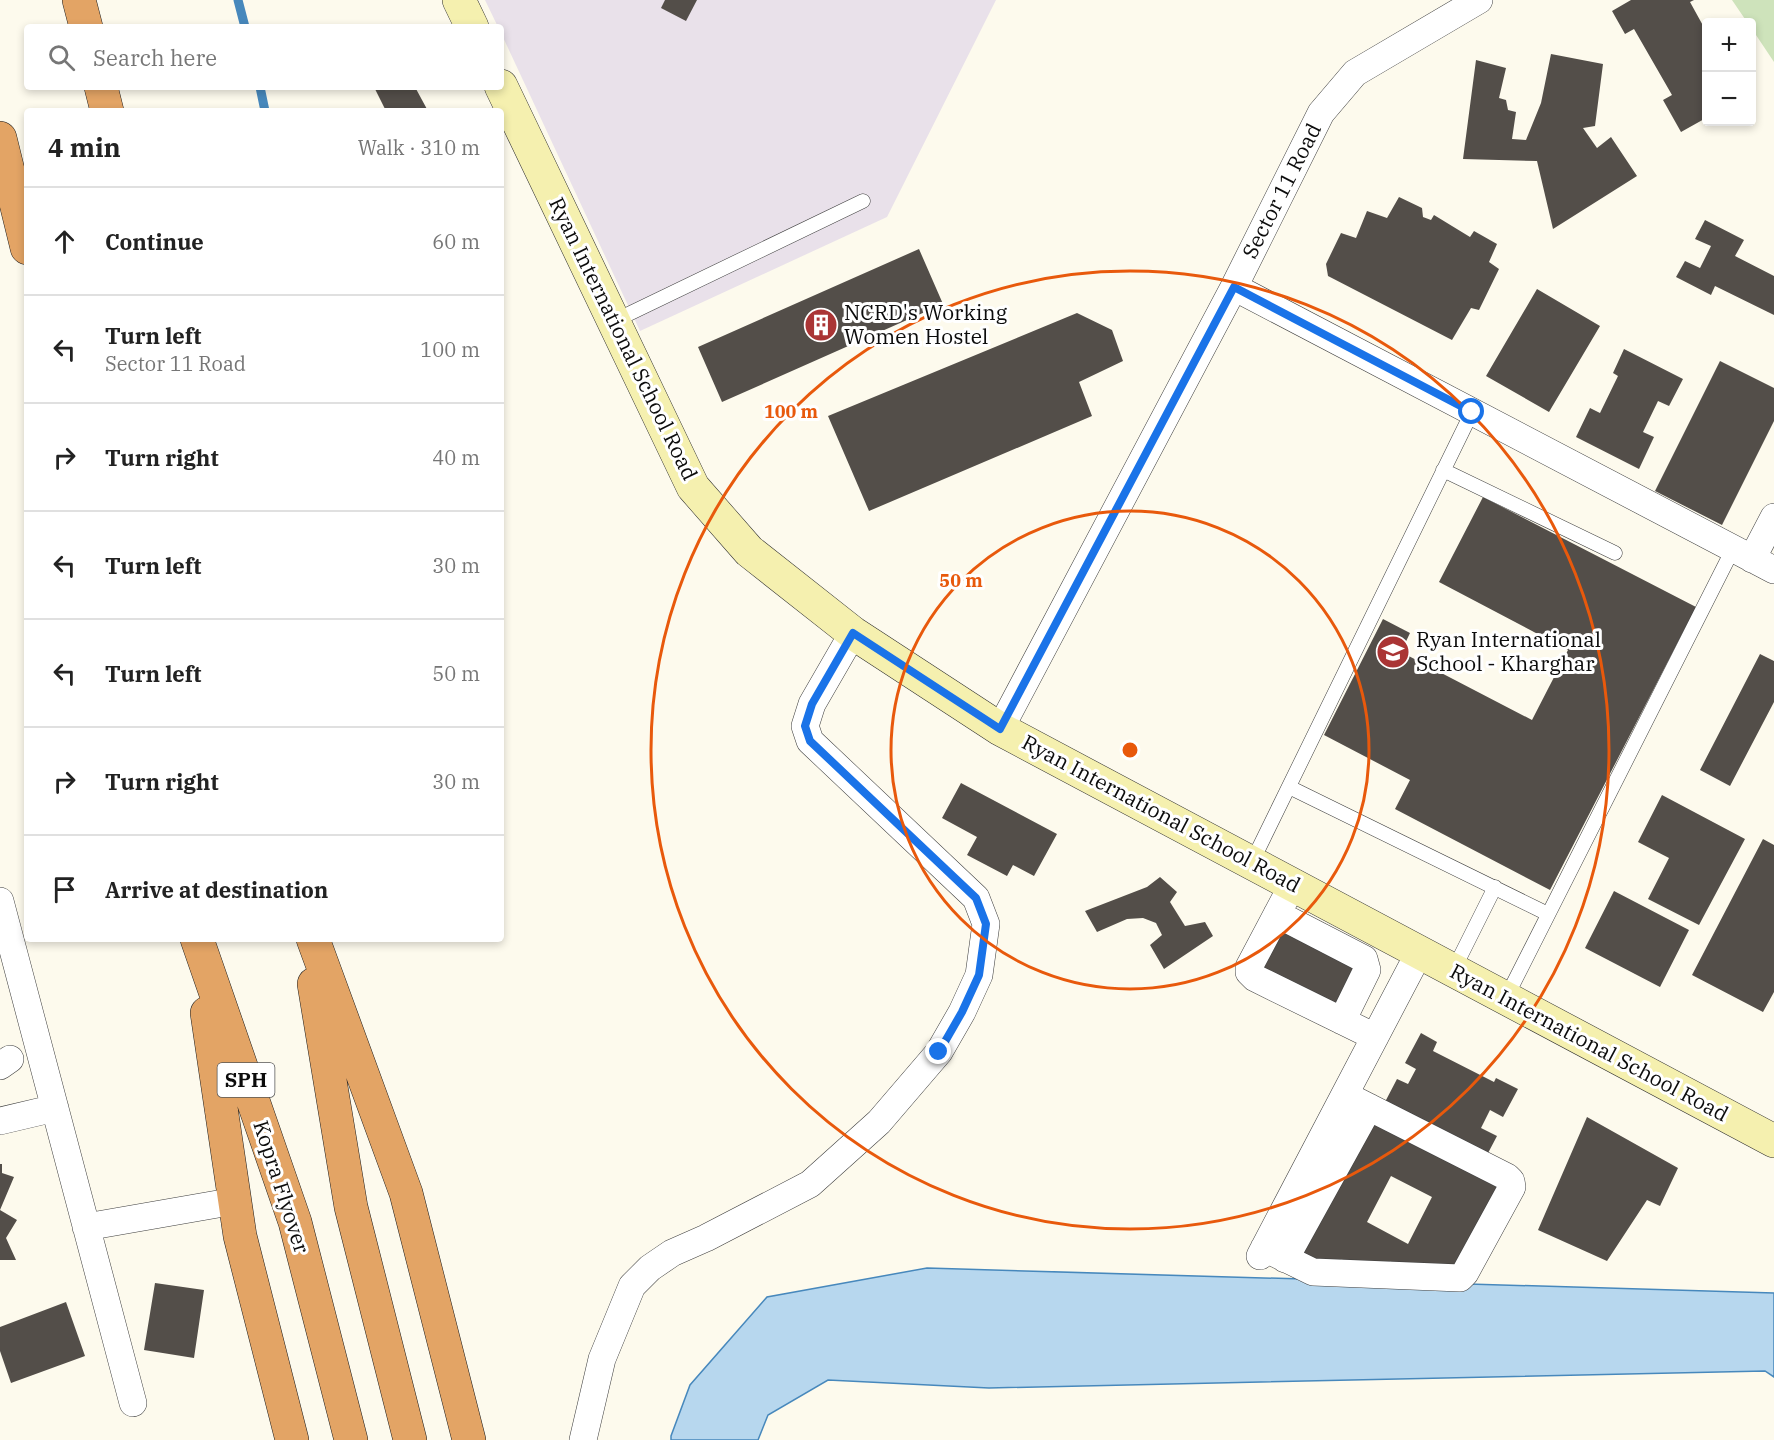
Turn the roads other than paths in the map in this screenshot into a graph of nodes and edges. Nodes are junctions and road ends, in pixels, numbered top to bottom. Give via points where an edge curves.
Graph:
1 (79, 0) edge
2 (459, 0) edge
3 (1479, 0) edge
4 (85, 24) edge
5 (471, 24) edge
6 (102, 90) edge
7 (503, 90) edge
8 (105, 108) edge
9 (0, 138) edge
10 (863, 201) dead end
11 (24, 236) edge
12 (1234, 287) junction
13 (614, 321) junction
14 (1472, 412) junction
15 (1443, 470) junction
16 (1774, 517) edge
17 (1615, 553) dead end
18 (1753, 560) edge
19 (853, 633) junction
20 (1000, 729) junction
21 (1288, 788) junction
22 (1252, 862) junction
23 (1293, 884) junction
24 (1495, 887) junction
25 (0, 901) edge
26 (1277, 914) junction
27 (1548, 914) junction
28 (196, 942) edge
29 (197, 942) edge
30 (307, 942) edge
31 (314, 942) edge
32 (1419, 953) junction
33 (1453, 971) junction
34 (1506, 999) junction
35 (1342, 1021) junction
36 (1375, 1037) junction
37 (1357, 1101) junction
38 (55, 1108) junction
39 (0, 1121) edge
40 (1774, 1141) edge
41 (235, 1202) junction
42 (86, 1227) junction
43 (133, 1403) dead end
44 (292, 1440) edge
45 (351, 1440) edge
46 (410, 1440) edge
47 (469, 1440) edge
48 (583, 1440) edge

1 - 4 highway
2 - 5 street
3 - 12 street, Sector 11 Road via 1355,73 1338,92 1321,112
6 - 8 highway
7 - 13 street, Ryan International School Road
9 - 11 highway
10 - 13 lane
12 - 14 street
12 - 20 street, Sector 11 Road
13 - 19 street, Ryan International School Road via 693,487 749,550
14 - 15 lane
14 - 18 street
15 - 17 lane
15 - 21 lane
16 - 18 street
18 - 27 lane
19 - 20 street, Ryan International School Road
19 - 48 street via 812,704 805,726 810,741 976,898 986,924 979,975 939,1052 879,1122 827,1169 810,1184 672,1253 632,1286 602,1359
20 - 22 street, Ryan International School Road
21 - 22 lane
21 - 24 lane
22 - 23 street, Ryan International School Road
23 - 26 street
23 - 32 street, Ryan International School Road
24 - 27 lane
24 - 33 lane
25 - 38 street
26 - 35 street via 1364,959 1367,970
26 - 35 street via 1249,972
27 - 34 lane
28 - 41 highway
29 - 45 highway, Kopra Flyover / SPH via 295,1221
30 - 46 highway via 351,1207
31 - 47 highway via 406,1193
32 - 33 street, Ryan International School Road
32 - 36 street
33 - 34 street, Ryan International School Road
34 - 40 street, Ryan International School Road
35 - 36 street
36 - 37 street
37 - 37 street via 1270,1254 1326,1274 1460,1278 1512,1187 1511,1181
38 - 39 street
38 - 42 street
41 - 42 street
41 - 44 highway via 240,1236
42 - 43 street

